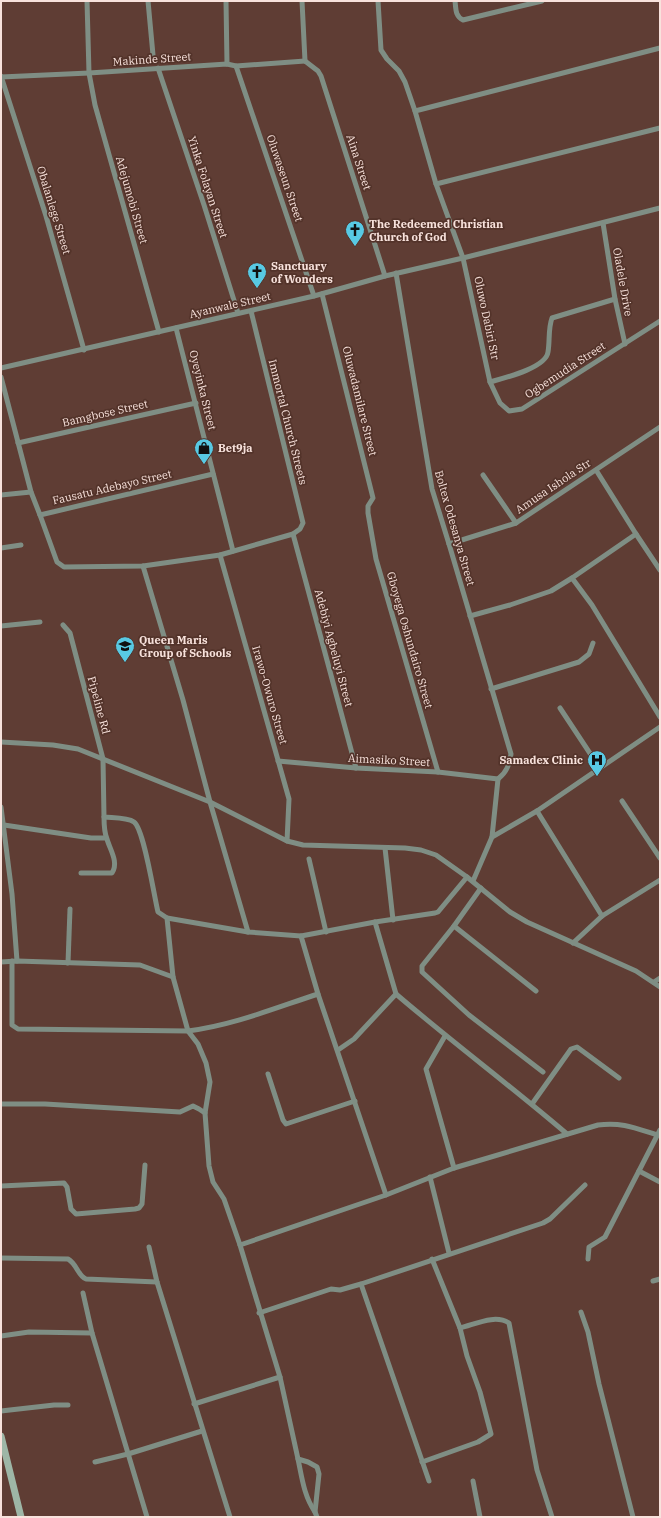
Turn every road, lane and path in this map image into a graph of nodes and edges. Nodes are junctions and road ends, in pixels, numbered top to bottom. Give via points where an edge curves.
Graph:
1 (87, 1) edge
2 (148, 1) edge
3 (226, 1) edge
4 (302, 1) edge
5 (378, 1) edge
6 (456, 1) edge
7 (542, 1) edge
8 (660, 48) edge
9 (153, 55) dead end
10 (305, 61) junction
11 (227, 64) junction
12 (236, 66) junction
13 (158, 68) junction
14 (89, 74) junction
15 (1, 76) edge
16 (415, 111) junction
17 (660, 128) edge
18 (436, 184) junction
19 (660, 208) edge
20 (603, 223) junction
21 (463, 258) junction
22 (396, 273) junction
23 (385, 276) junction
24 (322, 294) junction
25 (314, 296) junction
26 (615, 299) junction
27 (251, 311) junction
28 (238, 313) junction
29 (660, 321) edge
30 (176, 328) junction
31 (159, 332) junction
32 (625, 344) junction
33 (84, 350) junction
34 (1, 368) edge
35 (1, 377) edge
36 (490, 382) junction
37 (196, 404) junction
38 (660, 428) edge
39 (18, 443) junction
40 (596, 470) junction
41 (213, 474) junction
42 (483, 475) dead end
43 (31, 492) junction
44 (1, 494) edge
45 (368, 513) joint
46 (40, 515) junction
47 (516, 523) junction
48 (293, 534) junction
49 (636, 534) junction
50 (450, 544) junction
51 (21, 545) dead end
52 (1, 548) edge
53 (233, 551) junction
54 (220, 555) junction
55 (143, 566) junction
56 (660, 570) edge
57 (572, 578) junction
58 (470, 616) junction
59 (40, 622) dead end
60 (63, 625) dead end
61 (1, 626) edge
62 (593, 643) dead end
63 (491, 689) junction
64 (560, 708) dead end
65 (660, 717) edge
66 (660, 726) edge
67 (1, 742) edge
68 (103, 759) junction
69 (278, 761) junction
70 (599, 767) junction
71 (356, 768) junction
72 (438, 772) junction
73 (498, 779) junction
74 (622, 801) dead end
75 (210, 802) junction
76 (1, 807) edge
77 (537, 811) junction
78 (104, 817) junction
79 (4, 825) junction
80 (492, 837) junction
81 (106, 838) junction
82 (287, 841) junction
83 (385, 848) junction
84 (660, 858) edge
85 (309, 860) dead end
86 (81, 874) dead end
87 (467, 876) junction
88 (660, 880) edge
89 (473, 881) junction
90 (481, 888) junction
91 (70, 909) dead end
92 (602, 916) junction
93 (167, 918) junction
94 (393, 920) junction
95 (375, 922) junction
96 (454, 926) junction
97 (248, 932) junction
98 (326, 932) junction
99 (301, 936) junction
100 (573, 943) junction
101 (14, 961) junction
102 (1, 962) edge
103 (68, 962) junction
104 (173, 977) junction
105 (660, 978) edge
106 (654, 982) junction
107 (660, 987) edge
108 (536, 991) dead end
109 (318, 994) junction
110 (396, 994) junction
111 (188, 1031) junction
112 (445, 1036) junction
113 (338, 1050) junction
114 (542, 1072) dead end
115 (268, 1074) dead end
116 (619, 1078) dead end
117 (355, 1102) junction
118 (1, 1104) edge
119 (532, 1104) junction
120 (205, 1113) junction
121 (659, 1132) edge
122 (567, 1134) junction
123 (145, 1165) dead end
124 (454, 1168) junction
125 (639, 1171) junction
126 (430, 1178) junction
127 (660, 1182) edge
128 (585, 1185) dead end
129 (1, 1186) edge
130 (386, 1195) junction
131 (240, 1245) junction
132 (149, 1247) dead end
133 (449, 1253) junction
134 (1, 1258) edge
135 (432, 1259) junction
136 (588, 1259) dead end
137 (660, 1279) edge
138 (653, 1281) dead end
139 (157, 1282) junction
140 (361, 1284) junction
141 (83, 1293) dead end
142 (581, 1312) dead end
143 (260, 1313) junction
144 (460, 1328) junction
145 (92, 1333) junction
146 (1, 1336) edge
147 (280, 1377) junction
148 (194, 1404) junction
149 (68, 1405) dead end
150 (1, 1411) edge
151 (202, 1431) junction
152 (1, 1436) edge
153 (128, 1454) junction
154 (298, 1459) junction
155 (95, 1462) dead end
156 (422, 1462) junction
157 (429, 1481) dead end
158 (473, 1481) dead end
159 (316, 1514) edge
160 (21, 1517) edge
161 (148, 1517) edge
162 (230, 1517) edge
163 (480, 1517) edge
164 (552, 1517) edge
165 (633, 1517) edge

1 - 14 street, Adejumobi Street
2 - 9 street
3 - 11 street
4 - 10 street
5 - 16 street, Oluwo Dabiri Str via 381,50 399,71
6 - 7 street via 456,14 463,20
8 - 16 street
10 - 12 street, Makinde Street
10 - 23 street, Aina Street via 321,76
11 - 12 street, Makinde Street
11 - 13 street, Makinde Street
12 - 25 street, Oluwaseun Street
13 - 14 street, Makinde Street
13 - 28 street, Yinka Folayan Street
14 - 15 street, Makinde Street
14 - 31 street, Adejumobi Street via 94,105
15 - 33 street, Obalanlege Street via 46,216
16 - 18 street, Oluwo Dabiri Str
17 - 18 street
18 - 21 street, Oluwo Dabiri Str
19 - 20 street, Ayanwale Street
20 - 21 street, Ayanwale Street
20 - 26 street, Oladele Drive
21 - 22 street, Ayanwale Street
21 - 36 street, Oluwo Dabiri Str
22 - 23 street, Ayanwale Street
22 - 50 street, Boltex Odesanya Street via 432,489
23 - 24 street, Ayanwale Street
24 - 25 street, Ayanwale Street
24 - 45 street, Oluwadamilare Street via 373,498 368,506
25 - 27 street, Ayanwale Street
26 - 32 street, Oladele Drive
26 - 36 street via 552,318 549,324 546,358 526,371
27 - 28 street, Ayanwale Street
27 - 48 street, Immortal Church Streets via 303,523
28 - 30 street, Ayanwale Street
29 - 32 street, Ogbemudia Street
30 - 31 street, Ayanwale Street
30 - 37 street, Oyeyinka Street
31 - 33 street, Ayanwale Street
32 - 36 street, Ogbemudia Street via 522,409 514,411 504,408
33 - 34 street, Ayanwale Street
35 - 39 street, Fausatu Adebayo Street
37 - 39 street, Bamgbose Street
37 - 41 street, Oyeyinka Street
38 - 40 street, Amusa Ishola Str
39 - 43 street, Fausatu Adebayo Street
40 - 47 street, Amusa Ishola Str
40 - 49 street
41 - 46 street, Fausatu Adebayo Street
41 - 53 street, Oyeyinka Street
42 - 47 street
43 - 44 street
43 - 46 street, Fausatu Adebayo Street
45 - 72 street, Gboyega Oshundairo Street via 376,559
46 - 55 street via 57,562 64,567
47 - 50 street, Amusa Ishola Str
48 - 53 street
48 - 71 street, Adebiyi Agbeluyi Street
49 - 56 street
49 - 57 street
50 - 58 street, Boltex Odesanya Street
51 - 52 street
53 - 54 street
54 - 55 street
54 - 69 street, Irawo-Owuro Street
55 - 75 street
57 - 58 street via 551,591
57 - 65 street via 592,605
58 - 63 street, Boltex Odesanya Street
59 - 61 street
60 - 68 street, Pipeline Rd via 70,633
62 - 63 street via 589,654 579,662
63 - 73 street, Boltex Odesanya Street via 511,754 508,768
64 - 70 street
66 - 70 street
67 - 68 street via 78,749
68 - 75 street
68 - 78 street, Pipeline Rd
69 - 71 street, Aimasiko Street
69 - 82 street, Irawo-Owuro Street via 289,798
70 - 77 street
71 - 72 street, Aimasiko Street
72 - 73 street, Aimasiko Street
73 - 80 street
74 - 84 street
75 - 82 street
75 - 97 street
76 - 79 street
77 - 80 street
77 - 92 street
78 - 81 street, Pipeline Rd
78 - 93 street via 131,821 138,827 149,863 158,912
79 - 81 street
79 - 101 street via 12,894
80 - 89 street
81 - 86 street, Pipeline Rd via 115,865 112,873
82 - 83 street via 303,845
83 - 87 street via 421,850 436,855
83 - 94 street
85 - 98 street
87 - 89 street
87 - 94 street via 438,912
88 - 92 street
89 - 90 street
90 - 96 street
90 - 100 street via 510,912
91 - 103 street
92 - 100 street
93 - 97 street
93 - 104 street
94 - 95 street
95 - 98 street
95 - 110 street
96 - 108 street
96 - 114 street via 422,966 422,972 469,1015
97 - 99 street
98 - 99 street
99 - 109 street
100 - 106 street via 636,971
101 - 102 street
101 - 103 street
101 - 111 street via 12,1025 16,1028
103 - 104 street via 140,966
104 - 111 street
105 - 106 street
106 - 107 street
109 - 111 street via 213,1028
109 - 113 street
110 - 112 street
110 - 113 street via 354,1039
111 - 120 street via 198,1044 206,1062 210,1082
112 - 119 street
112 - 124 street via 426,1069
113 - 117 street
115 - 117 street via 286,1124
116 - 119 street via 574,1047
117 - 130 street
118 - 120 street via 46,1104 180,1112 193,1106
119 - 122 street
120 - 131 street via 209,1166 213,1182 224,1199
121 - 122 street via 624,1124 611,1124
121 - 125 street
122 - 124 street
123 - 129 street via 142,1204 135,1209 76,1214 71,1210 64,1182
124 - 126 street
125 - 127 street
125 - 136 street via 605,1237 589,1247
126 - 130 street
126 - 133 street
128 - 133 street via 543,1223
130 - 131 street
131 - 143 street
132 - 139 street
133 - 135 street
134 - 139 street via 68,1259 86,1280
135 - 140 street
135 - 144 street
137 - 138 street
139 - 148 street
140 - 143 street via 340,1290 331,1289
140 - 156 street
141 - 145 street
142 - 165 street
143 - 147 street
144 - 156 street via 491,1434 478,1442
144 - 164 street via 496,1318 508,1323 537,1470
145 - 146 street via 29,1332
145 - 153 street
147 - 148 street
147 - 154 street
148 - 151 street
149 - 150 street
151 - 153 street
151 - 162 street
152 - 160 main road
153 - 155 street
153 - 161 street
154 - 159 street via 308,1502
154 - 159 street via 317,1467 319,1474
156 - 157 street
158 - 163 street

